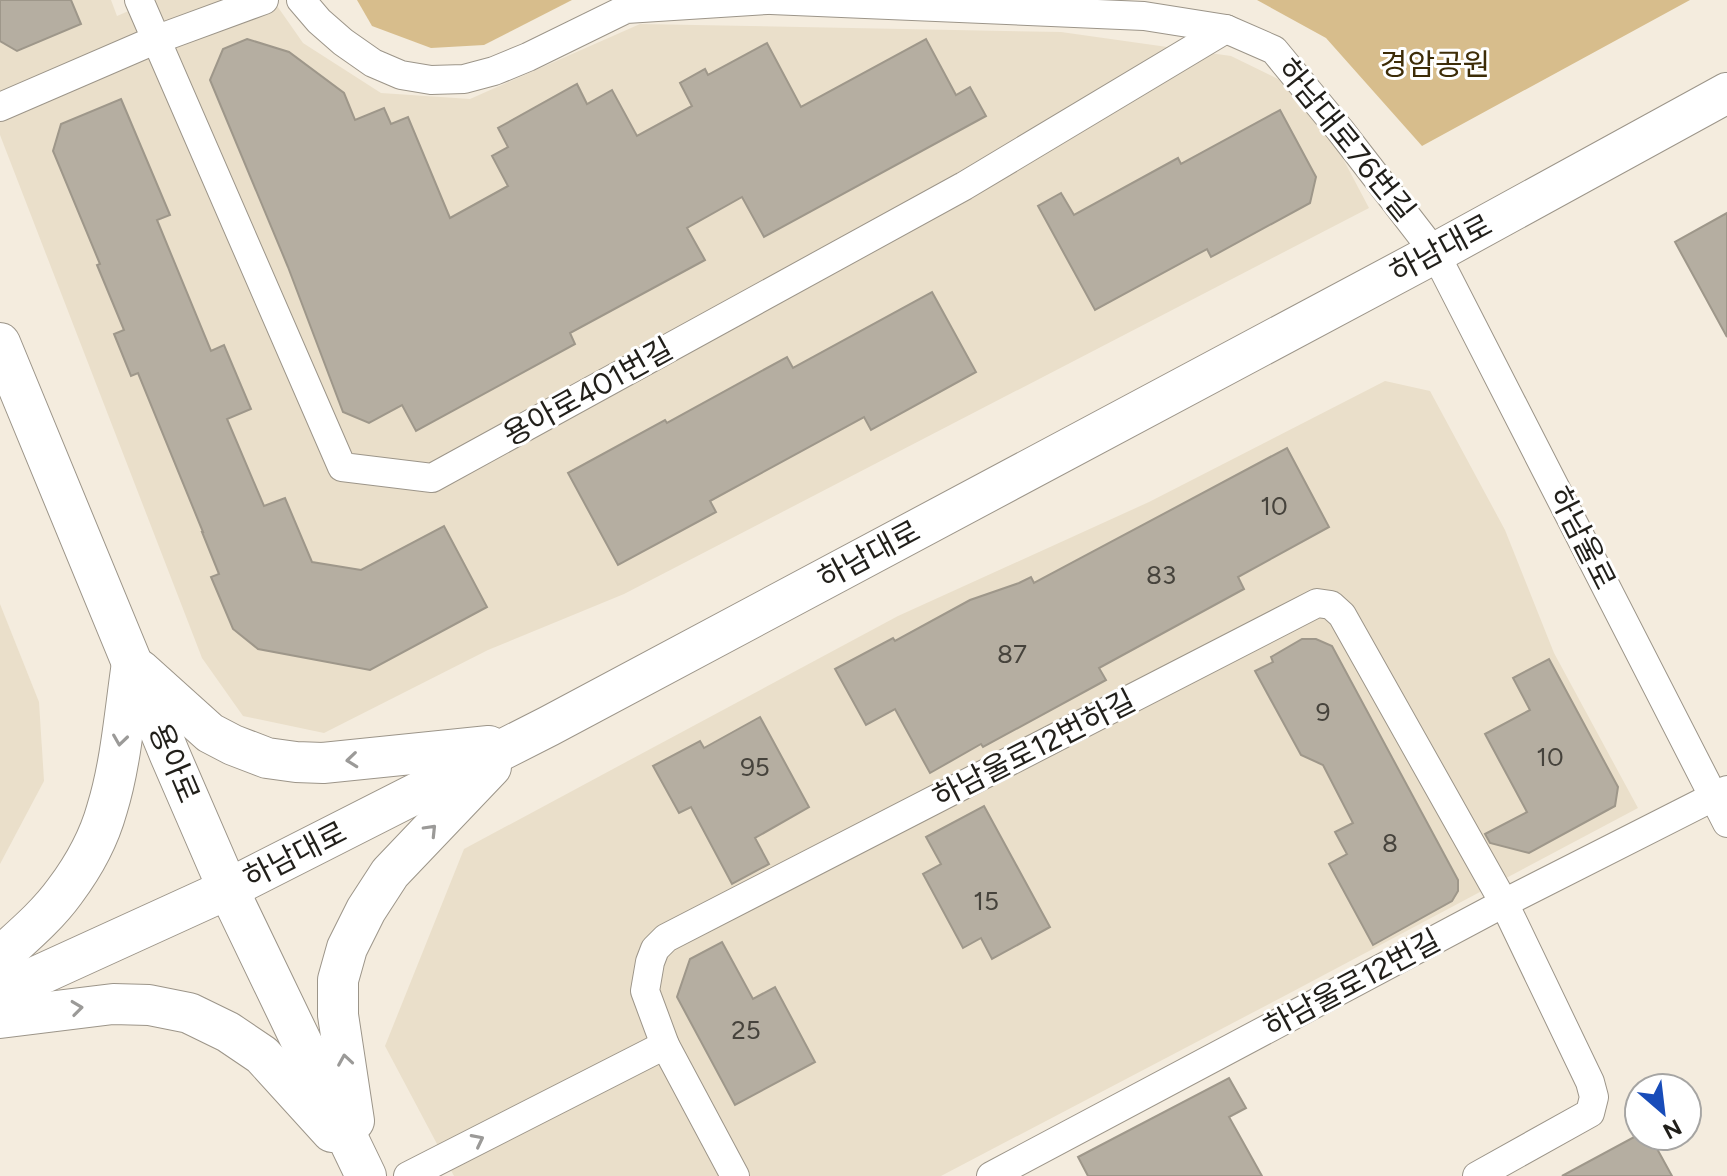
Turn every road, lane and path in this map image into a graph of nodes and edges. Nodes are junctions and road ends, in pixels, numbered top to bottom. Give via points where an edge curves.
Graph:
1 (139, 0) edge
2 (264, 0) edge
3 (301, 0) edge
4 (769, 0) edge
5 (1226, 29) junction
6 (155, 40) junction
7 (1727, 93) edge
8 (0, 107) edge
9 (1435, 253) junction
10 (0, 343) edge
11 (132, 663) junction
12 (513, 744) junction
13 (1721, 793) edge
14 (1727, 823) edge
15 (228, 889) junction
16 (1504, 903) junction
17 (0, 957) edge
18 (0, 993) edge
19 (0, 1018) edge
20 (665, 1045) junction
21 (364, 1170) edge
22 (408, 1176) edge
23 (735, 1176) edge
24 (991, 1176) edge
25 (1477, 1176) edge

1 - 6 street
2 - 6 street
3 - 4 street, 하남대로76번길 via 373,63 431,80 494,71 626,9
4 - 5 street, 하남대로76번길 via 1144,16
5 - 6 street, 용아로401번길 via 964,186 432,478 342,467
5 - 9 street, 하남대로76번길 via 1274,50
6 - 8 street
7 - 9 main road, 하남대로
9 - 12 main road, 하남대로
9 - 13 street, 하남울로
10 - 11 main road, 용아로
12 -> 11 main road via 323,763 267,758 210,733
11 - 15 main road, 용아로
11 -> 17 main road via 113,786 95,840 64,893
12 - 15 main road, 하남대로
21 -> 12 main road via 338,1015 338,980 347,948 390,873
13 - 14 street, 하남울로
13 - 16 street, 하남울로12번길
15 - 18 main road, 하남대로
15 - 21 main road, 용아로
16 - 20 street, 하남울로12번하길 via 1342,615 1331,605 1317,603 666,938 655,949 645,991
16 - 24 street, 하남울로12번길
16 - 25 street via 1594,1097 1590,1113
19 -> 21 main road via 113,1004 189,1013 262,1055
22 -> 20 street
20 - 23 street, 하남울로12번하길

